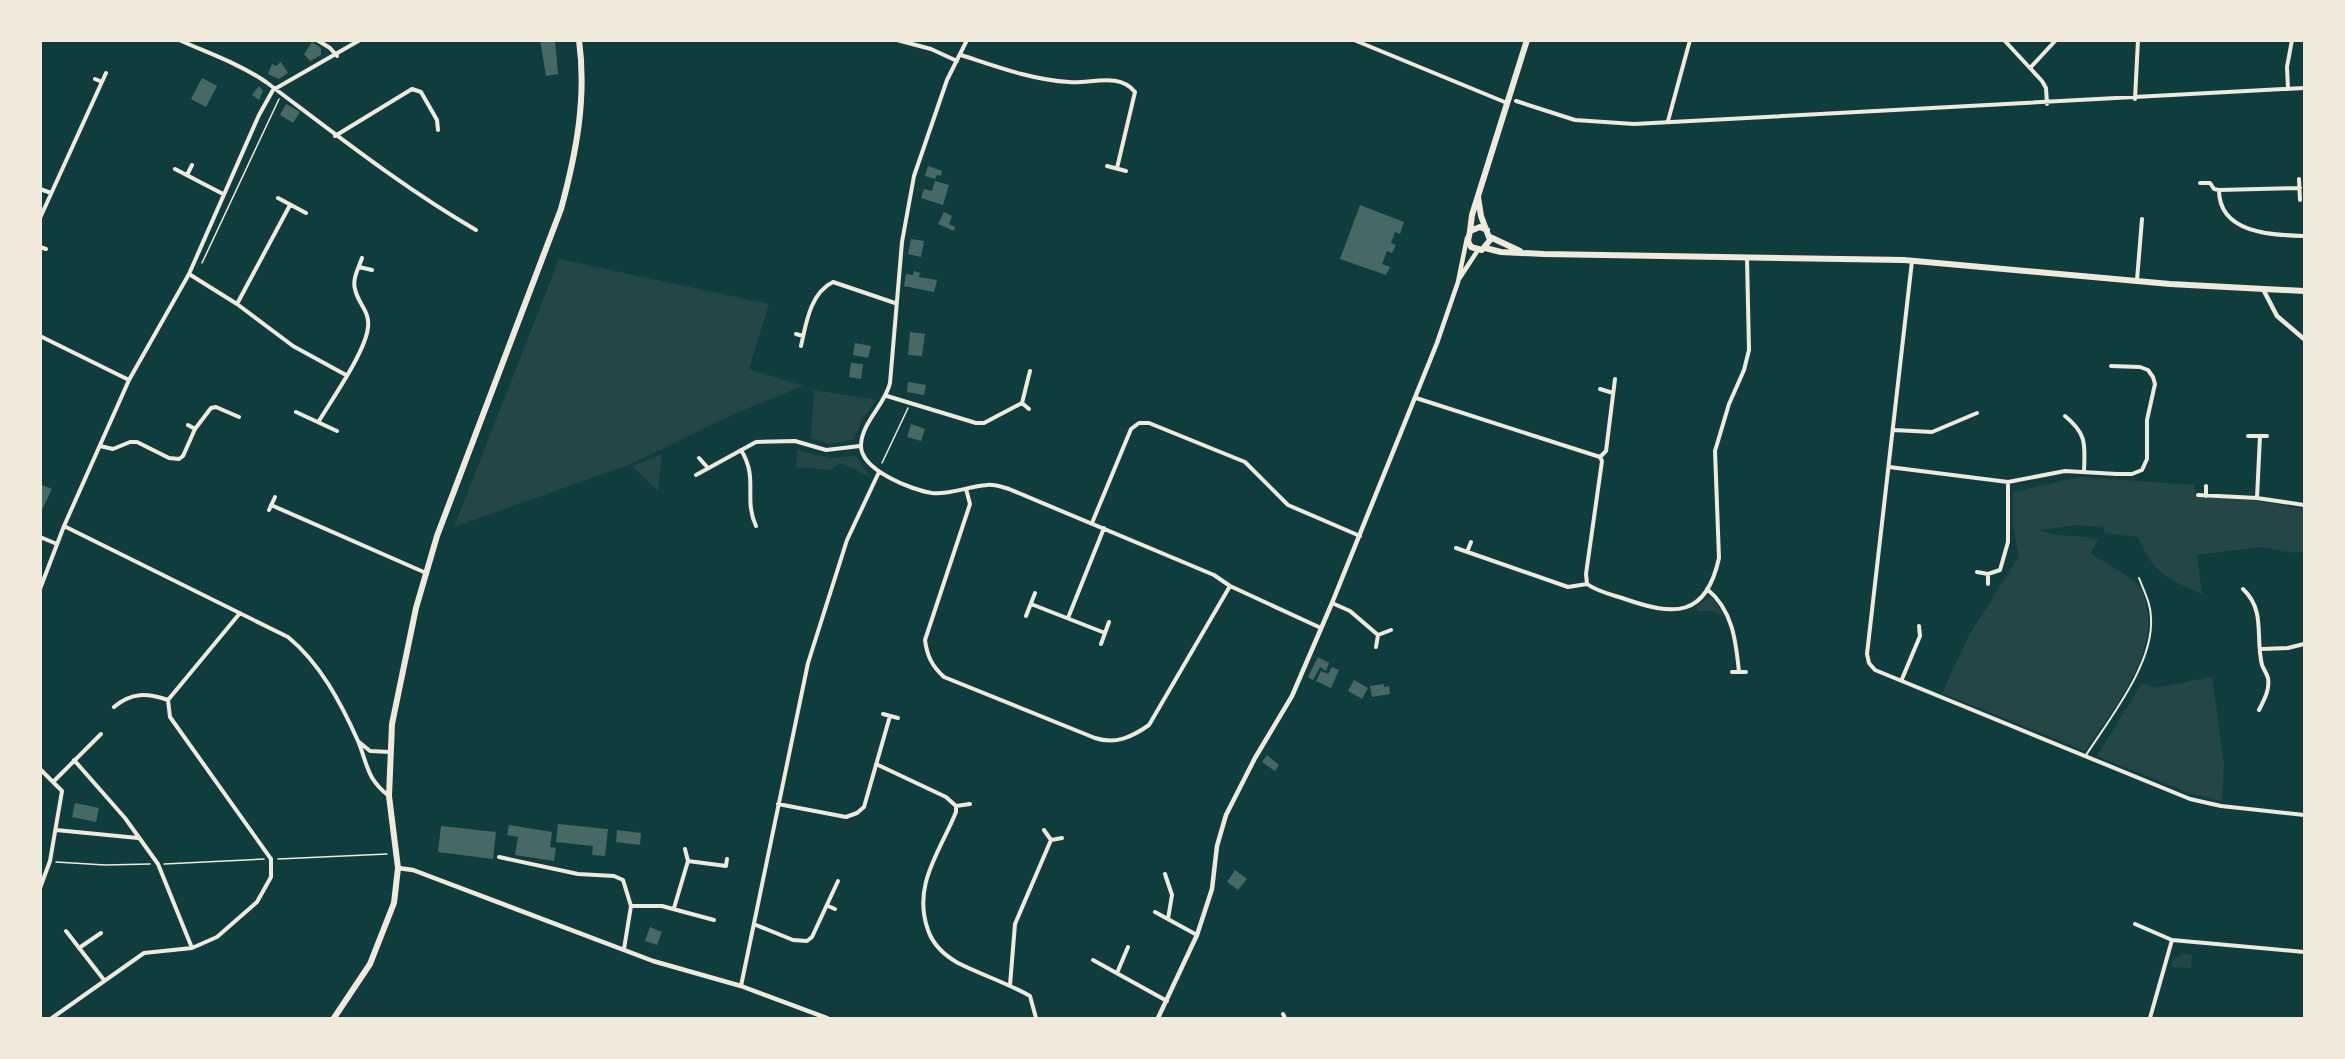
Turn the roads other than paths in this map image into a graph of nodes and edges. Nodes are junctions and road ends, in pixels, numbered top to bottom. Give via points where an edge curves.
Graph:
1 (179, 40) edge
2 (317, 40) edge
3 (360, 40) edge
4 (579, 40) edge
5 (897, 40) edge
6 (968, 40) edge
7 (1354, 40) edge
8 (1527, 40) edge
9 (1690, 40) edge
10 (2004, 40) edge
11 (2056, 40) edge
12 (2138, 40) edge
13 (2292, 40) edge
14 (961, 55) junction
15 (337, 56) junction
16 (957, 61) junction
17 (2030, 68) junction
18 (106, 73) dead end
19 (95, 79) dead end
20 (102, 82) junction
21 (2304, 88) edge
22 (2288, 89) junction
23 (273, 90) junction
24 (2135, 99) junction
25 (1515, 101) dead end
26 (1507, 103) junction
27 (2047, 104) junction
28 (1668, 121) junction
29 (438, 130) dead end
30 (335, 136) junction
31 (192, 165) dead end
32 (1107, 166) dead end
33 (1117, 168) junction
34 (175, 170) dead end
35 (1126, 171) dead end
36 (187, 175) junction
37 (2299, 179) dead end
38 (2200, 183) dead end
39 (2300, 188) junction
40 (40, 189) edge
41 (2219, 190) junction
42 (51, 193) junction
43 (223, 194) junction
44 (1478, 197) junction
45 (278, 198) dead end
46 (2300, 200) dead end
47 (290, 204) junction
48 (306, 213) dead end
49 (40, 219) edge
50 (2142, 219) dead end
51 (476, 230) dead end
52 (1487, 230) junction
53 (1469, 234) junction
54 (2304, 236) edge
55 (1490, 237) junction
56 (40, 247) edge
57 (1485, 248) junction
58 (46, 249) dead end
59 (1478, 250) junction
60 (1524, 253) junction
61 (362, 258) dead end
62 (1747, 258) junction
63 (1912, 260) junction
64 (359, 267) junction
65 (372, 270) dead end
66 (189, 274) junction
67 (2137, 280) junction
68 (1458, 282) junction
69 (2264, 291) junction
70 (2304, 291) edge
71 (895, 303) junction
72 (237, 304) junction
73 (796, 334) dead end
74 (40, 336) edge
75 (803, 336) junction
76 (2304, 339) edge
77 (801, 346) dead end
78 (2111, 366) dead end
79 (1030, 371) dead end
80 (346, 375) junction
81 (1615, 379) dead end
82 (129, 380) junction
83 (1600, 389) dead end
84 (1612, 393) junction
85 (887, 396) junction
86 (1416, 398) junction
87 (1022, 403) junction
88 (1029, 409) dead end
89 (297, 412) dead end
90 (1977, 413) dead end
91 (2065, 416) dead end
92 (239, 417) dead end
93 (319, 421) junction
94 (188, 425) dead end
95 (195, 429) junction
96 (1894, 430) junction
97 (336, 431) dead end
98 (2248, 436) dead end
99 (2260, 436) junction
100 (2267, 436) dead end
101 (100, 446) junction
102 (860, 447) junction
103 (741, 450) junction
104 (1600, 457) junction
105 (699, 458) dead end
106 (1889, 467) junction
107 (708, 468) junction
108 (2084, 471) junction
109 (879, 472) junction
110 (696, 475) dead end
111 (2008, 482) junction
112 (2206, 486) dead end
113 (966, 489) junction
114 (2198, 495) dead end
115 (2206, 496) junction
116 (275, 497) dead end
117 (2257, 498) junction
118 (271, 505) junction
119 (2304, 505) edge
120 (269, 510) dead end
121 (1092, 523) junction
122 (64, 526) junction
123 (756, 526) dead end
124 (1104, 528) junction
125 (1360, 536) junction
126 (40, 537) edge
127 (1471, 542) dead end
128 (57, 544) junction
129 (1456, 548) dead end
130 (1467, 552) junction
131 (1977, 572) dead end
132 (426, 573) junction
133 (1988, 574) junction
134 (2139, 578) dead end
135 (1587, 584) junction
136 (1988, 584) dead end
137 (1230, 586) junction
138 (40, 589) edge
139 (1707, 589) junction
140 (2243, 589) dead end
141 (1035, 593) dead end
142 (1332, 603) junction
143 (1031, 604) junction
144 (240, 613) junction
145 (1026, 616) dead end
146 (1068, 618) junction
147 (1109, 622) dead end
148 (1919, 626) dead end
149 (1321, 628) junction
150 (1391, 630) dead end
151 (1105, 633) junction
152 (1378, 635) junction
153 (1101, 644) dead end
154 (2304, 644) edge
155 (1376, 646) dead end
156 (2261, 649) junction
157 (1732, 672) dead end
158 (1739, 672) junction
159 (1746, 672) dead end
160 (1902, 679) junction
161 (168, 700) junction
162 (114, 707) dead end
163 (2259, 710) dead end
164 (883, 714) dead end
165 (890, 716) junction
166 (898, 718) dead end
167 (101, 734) dead end
168 (358, 742) junction
169 (370, 751) junction
170 (390, 752) junction
171 (2086, 755) junction
172 (75, 760) junction
173 (876, 764) junction
174 (366, 767) junction
175 (40, 769) edge
176 (55, 780) junction
177 (389, 796) junction
178 (778, 804) junction
179 (970, 804) dead end
180 (956, 806) junction
181 (2304, 815) edge
182 (56, 830) junction
183 (1044, 830) dead end
184 (139, 838) junction
185 (1062, 838) dead end
186 (1051, 840) junction
187 (685, 849) dead end
188 (500, 857) dead end
189 (727, 859) dead end
190 (688, 861) junction
191 (398, 868) junction
192 (1165, 874) dead end
193 (838, 881) dead end
194 (40, 888) edge
195 (631, 906) junction
196 (828, 906) junction
197 (674, 908) junction
198 (835, 909) dead end
199 (1155, 912) dead end
200 (1168, 919) junction
201 (714, 920) dead end
202 (2135, 924) dead end
203 (756, 925) junction
204 (66, 931) dead end
205 (101, 933) dead end
206 (1197, 935) junction
207 (2172, 940) junction
208 (1128, 947) dead end
209 (79, 948) junction
210 (192, 948) junction
211 (624, 949) junction
212 (2304, 952) edge
213 (1093, 960) dead end
214 (1117, 973) junction
215 (104, 980) junction
216 (1010, 985) junction
217 (741, 986) junction
218 (1167, 1001) junction
219 (52, 1018) edge
220 (334, 1018) edge
221 (827, 1018) edge
222 (1036, 1018) edge
223 (1158, 1018) edge
224 (2150, 1018) edge

1 - 23 street via 239,67
2 - 15 street
3 - 15 street
4 - 132 main road via 582,108 561,209
5 - 16 street
6 - 14 street
7 - 26 street
8 - 26 main road
9 - 28 street
10 - 17 street
11 - 17 street
12 - 24 street
13 - 22 street
14 - 16 street
14 - 33 street via 1048,79 1128,84 1135,92
15 - 23 street
16 - 71 street via 914,176
17 - 27 street via 2046,88
18 - 20 street
19 - 20 street
20 - 42 street
21 - 22 street
22 - 24 street
23 - 30 street
23 - 43 street
24 - 27 street
25 - 28 street via 1575,120 1605,124
26 - 44 main road
27 - 28 street
29 - 30 street via 437,120 421,92 412,89
30 - 51 street
31 - 36 street
32 - 33 street
33 - 35 street
34 - 36 street
36 - 43 street
37 - 39 street
38 - 41 street via 2210,183
39 - 41 street
39 - 46 street
40 - 42 street
41 - 54 street via 2224,210 2244,227 2255,232
42 - 49 street
43 - 66 street
44 - 52 main road
44 - 53 main road
45 - 47 street
47 - 48 street
47 - 72 street
50 - 67 street
52 - 53 main road via 1477,228
52 - 55 main road
53 - 59 main road via 1469,244
53 - 68 street
55 - 57 main road
55 - 60 main road
56 - 58 street
57 - 59 main road
57 - 60 main road
59 - 68 street
60 - 62 main road
61 - 64 street
62 - 63 main road
62 - 139 street via 1749,350 1715,451 1719,558
63 - 67 main road
63 - 96 street
64 - 65 street
64 - 80 street via 355,291 368,313 368,328
66 - 72 street
66 - 82 street
67 - 69 main road
68 - 86 street
69 - 70 main road
69 - 76 street via 2277,316
71 - 75 street via 833,282 820,290 814,300
71 - 85 street
72 - 80 street via 293,346
73 - 75 street
74 - 82 street
75 - 77 street
78 - 108 street via 2140,367 2153,377 2147,459 2142,470 2132,474
79 - 87 street
80 - 93 street
81 - 84 street
82 - 101 street
83 - 84 street
84 - 104 street via 1606,451
85 - 87 street via 976,423 984,423
85 - 102 street via 863,433
86 - 104 street
86 - 125 street
87 - 88 street
89 - 93 street
90 - 96 street via 1932,432
91 - 108 street via 2084,437
92 - 95 street via 211,408
93 - 97 street
94 - 95 street
95 - 101 street via 179,459 137,442 113,449
96 - 106 street
98 - 99 street
99 - 100 street
99 - 117 street
101 - 122 street
102 - 103 street via 826,450 775,440 756,442
102 - 109 street
103 - 107 street
103 - 123 street via 752,473 749,503
104 - 135 street
105 - 107 street
106 - 111 street
106 - 160 street via 1867,654 1875,670
107 - 110 street
108 - 111 street
109 - 113 street via 934,493
109 - 178 street via 847,540 808,663
111 - 133 street via 2006,557 2000,570
112 - 115 street
113 - 121 street via 989,484 1009,489
113 - 137 street via 970,504 925,640 934,667 944,677 1095,738 1120,741 1149,725
114 - 115 street
115 - 117 street
116 - 118 street
117 - 119 street
118 - 120 street
118 - 132 street
121 - 124 street
121 - 125 street via 1131,429 1139,423 1149,423 1245,462 1288,505
122 - 128 street
122 - 144 street
124 - 137 street via 1214,575
124 - 146 street
125 - 142 street
126 - 128 street
127 - 130 street
128 - 138 street
129 - 130 street
130 - 135 street via 1568,587
131 - 133 street
132 - 170 main road via 393,712
133 - 136 street
134 - 171 lane via 2152,619 2147,649
135 - 139 street via 1671,612 1690,606
137 - 149 street
139 - 158 street via 1733,627
140 - 156 street via 2258,611
141 - 143 street
142 - 149 street
142 - 152 street via 1350,610
143 - 145 street
143 - 146 street
144 - 161 street
144 - 168 street via 288,637 305,651 323,674
146 - 151 street
147 - 151 street
148 - 160 street via 1922,636
149 - 206 street via 1292,696 1226,815 1217,846 1212,889
150 - 152 street
151 - 153 street
152 - 155 street
154 - 156 street
156 - 163 street via 2268,678
157 - 158 street
158 - 159 street
160 - 171 street
161 - 162 street via 135,694
161 - 210 street via 170,717 272,859 271,877 257,902 218,937
164 - 165 street
165 - 166 street
165 - 173 street
167 - 172 street
168 - 169 street
168 - 174 street
169 - 170 street
169 - 174 street
170 - 177 main road
171 - 181 street via 2202,802
172 - 176 street
172 - 184 street
173 - 178 street via 864,807 857,813 846,817
173 - 180 street via 946,797
174 - 177 street via 376,786
175 - 176 street
176 - 182 street via 62,791
177 - 191 main road
178 - 203 street
179 - 180 street
180 - 216 street via 921,897 923,917 942,953
182 - 184 street
182 - 194 street
183 - 186 street
184 - 210 street via 158,864
185 - 186 street
186 - 216 street via 1015,924
187 - 190 street
188 - 195 street via 568,873 614,876 623,880
189 - 190 street via 726,866
190 - 197 street
191 - 211 street via 413,870
191 - 220 main road via 394,903 380,941 354,992
192 - 200 street via 1172,895
193 - 196 street
195 - 197 street
195 - 211 street
196 - 198 street
196 - 203 street via 807,941 793,940
197 - 201 street
199 - 200 street
200 - 206 street
202 - 207 street
203 - 217 street
204 - 209 street
205 - 209 street
206 - 218 street
207 - 212 street
207 - 224 street
208 - 214 street
209 - 215 street
210 - 215 street via 144,953
211 - 217 street
213 - 214 street
214 - 218 street
215 - 219 street
216 - 222 street via 1029,996
217 - 221 street
218 - 223 street

